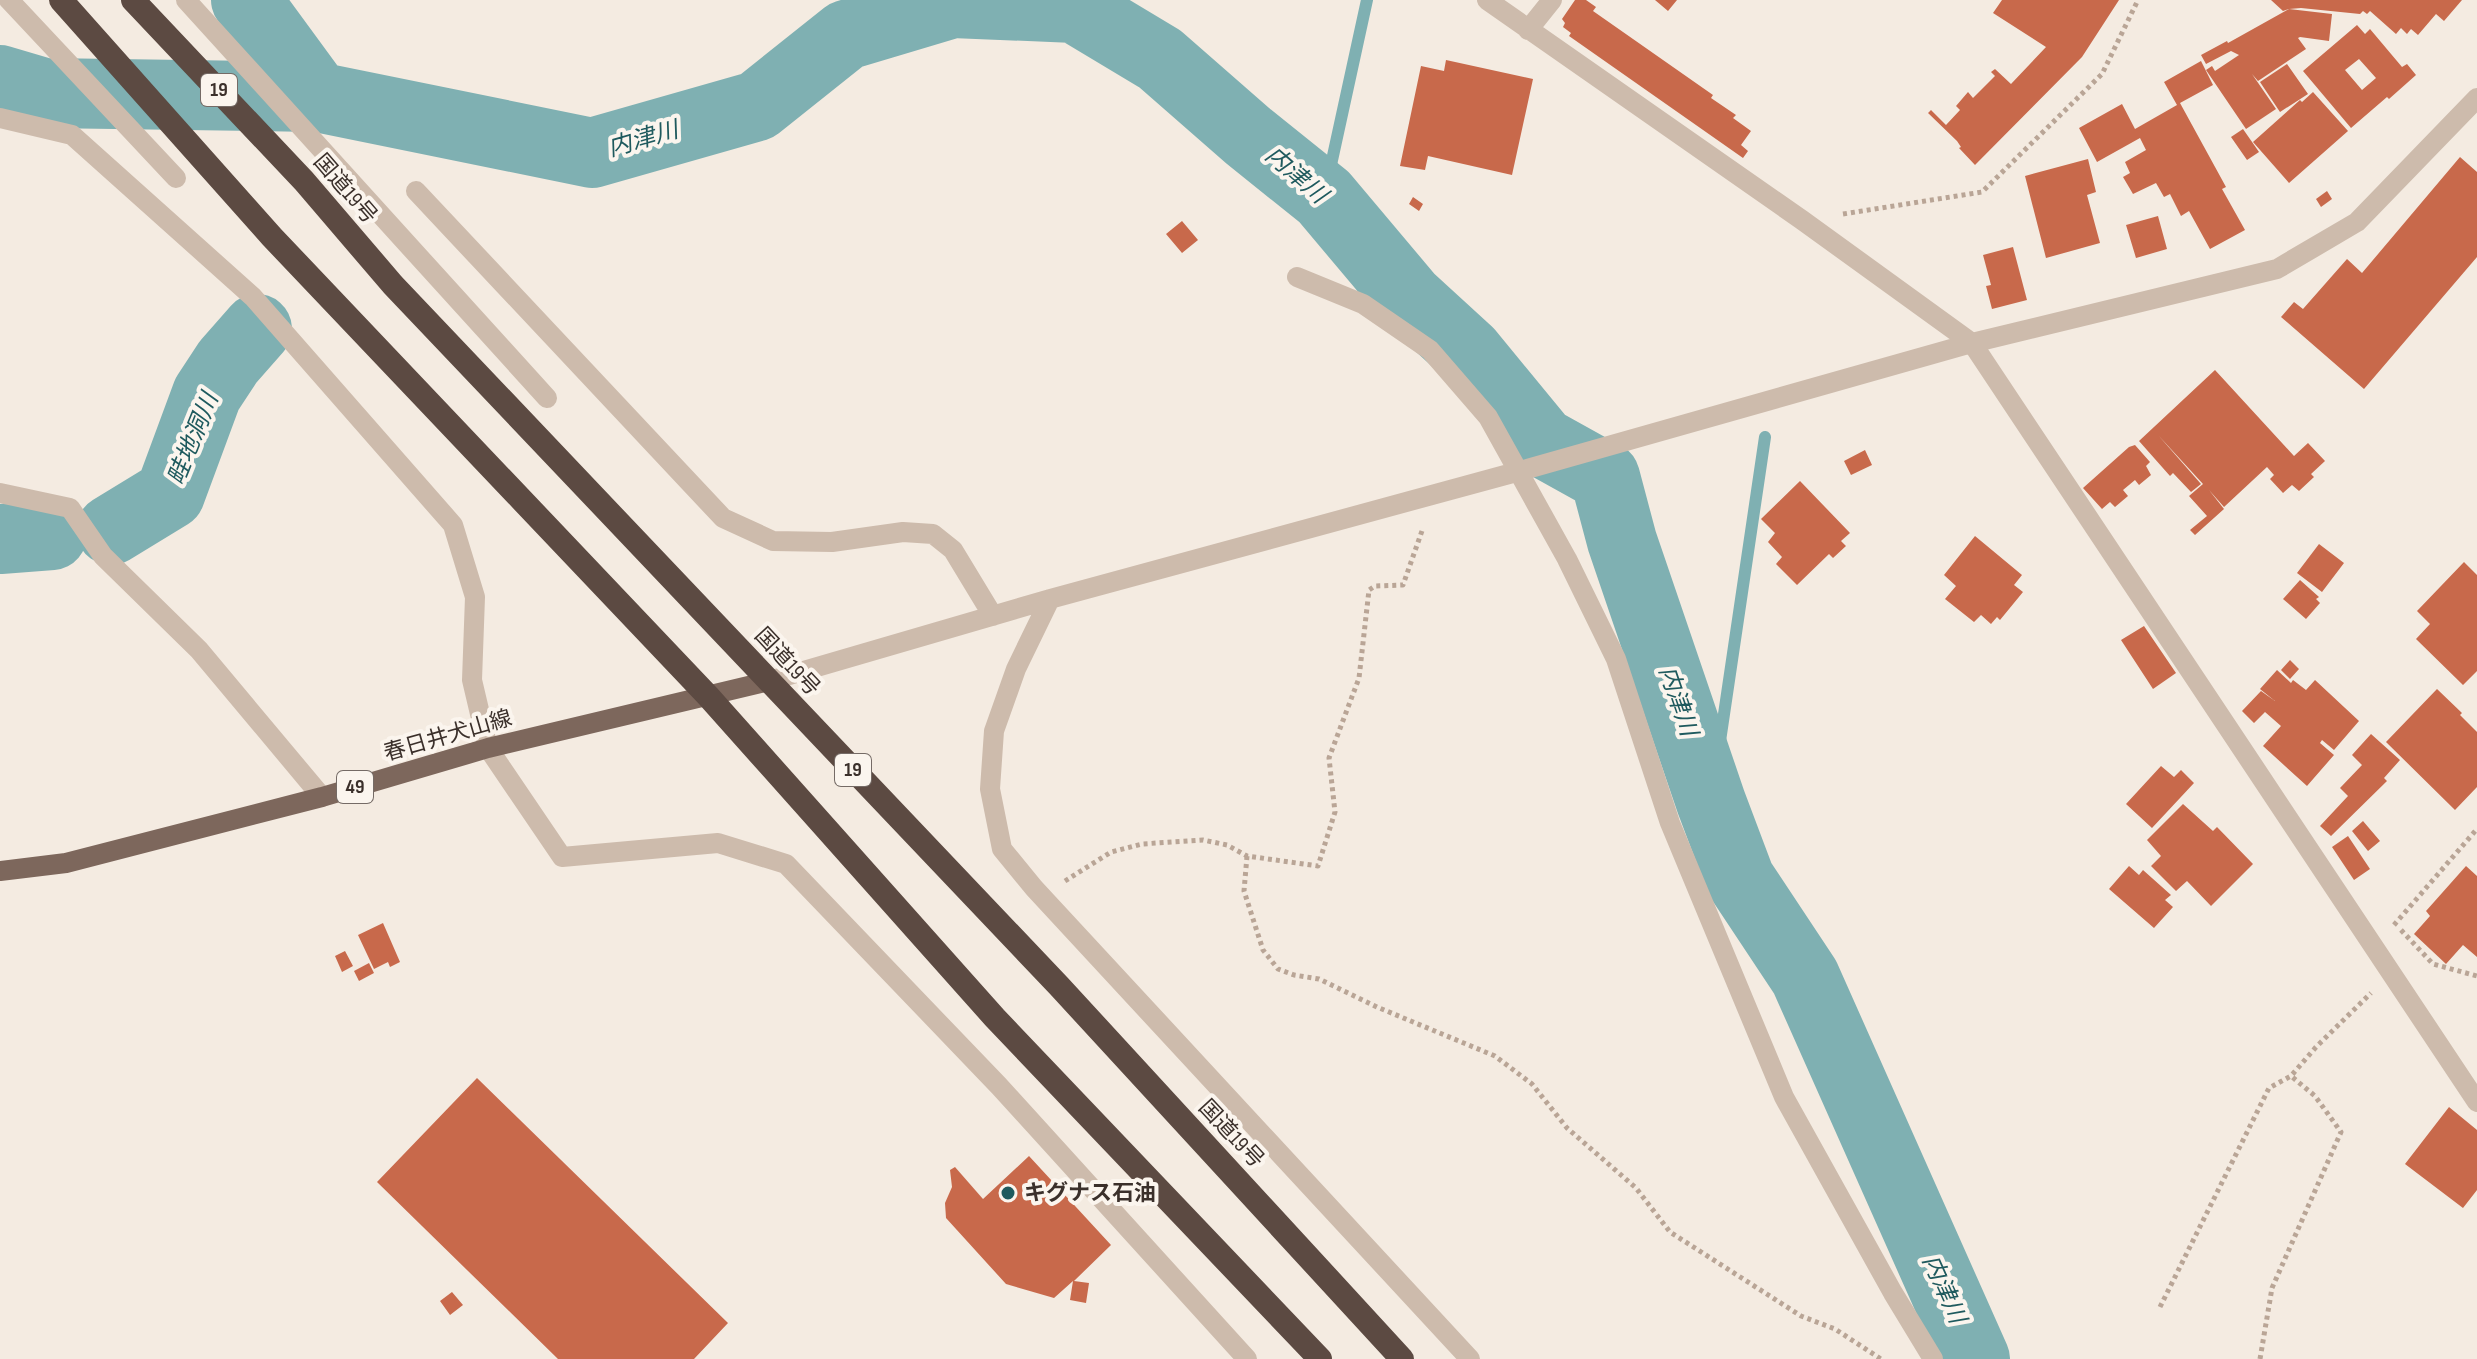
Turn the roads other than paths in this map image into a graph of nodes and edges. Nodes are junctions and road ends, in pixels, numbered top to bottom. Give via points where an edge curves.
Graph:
1 (9, 0) edge
2 (61, 0) edge
3 (133, 0) edge
4 (186, 0) edge
5 (1487, 0) edge
6 (1552, 0) edge
7 (1528, 30) junction
8 (2477, 98) edge
9 (0, 118) edge
10 (176, 178) dead end
11 (416, 191) dead end
12 (1297, 277) dead end
13 (1972, 343) junction
14 (547, 398) dead end
15 (1518, 472) junction
16 (0, 493) edge
17 (1050, 599) junction
18 (993, 616) junction
19 (769, 681) junction
20 (708, 696) junction
21 (488, 748) junction
22 (322, 797) junction
23 (0, 871) edge
24 (2477, 1102) edge
25 (1247, 1359) edge
26 (1320, 1359) edge
27 (1402, 1359) edge
28 (1470, 1359) edge
29 (1933, 1359) edge

1 - 10 street
2 - 20 highway via 219,177
3 - 19 highway, 国道19号 / 19 via 304,181 393,285
4 - 14 street
5 - 7 street
6 - 7 street
7 - 13 street
8 - 13 street via 2357,222 2277,269
9 - 21 street via 72,135 253,297 453,525 475,597 472,680
11 - 18 street via 723,518 773,541 933,534 953,550
12 - 15 street via 1363,304 1430,350 1488,417
13 - 15 street
13 - 24 street
15 - 17 street
15 - 29 street via 1616,659 1670,823 1784,1097
16 - 22 street via 70,508 103,556 199,650
17 - 18 street
17 - 28 street via 994,731 990,789 1002,849
18 - 19 street
19 - 20 main road, 春日井犬山線 / 49
19 - 27 highway, 国道19号 / 19
20 - 21 main road, 春日井犬山線 / 49
20 - 26 highway via 995,1018
21 - 22 main road, 春日井犬山線 / 49
21 - 25 street via 562,857 718,843 786,864 999,1086
22 - 23 main road, 春日井犬山線 / 49 via 66,863

